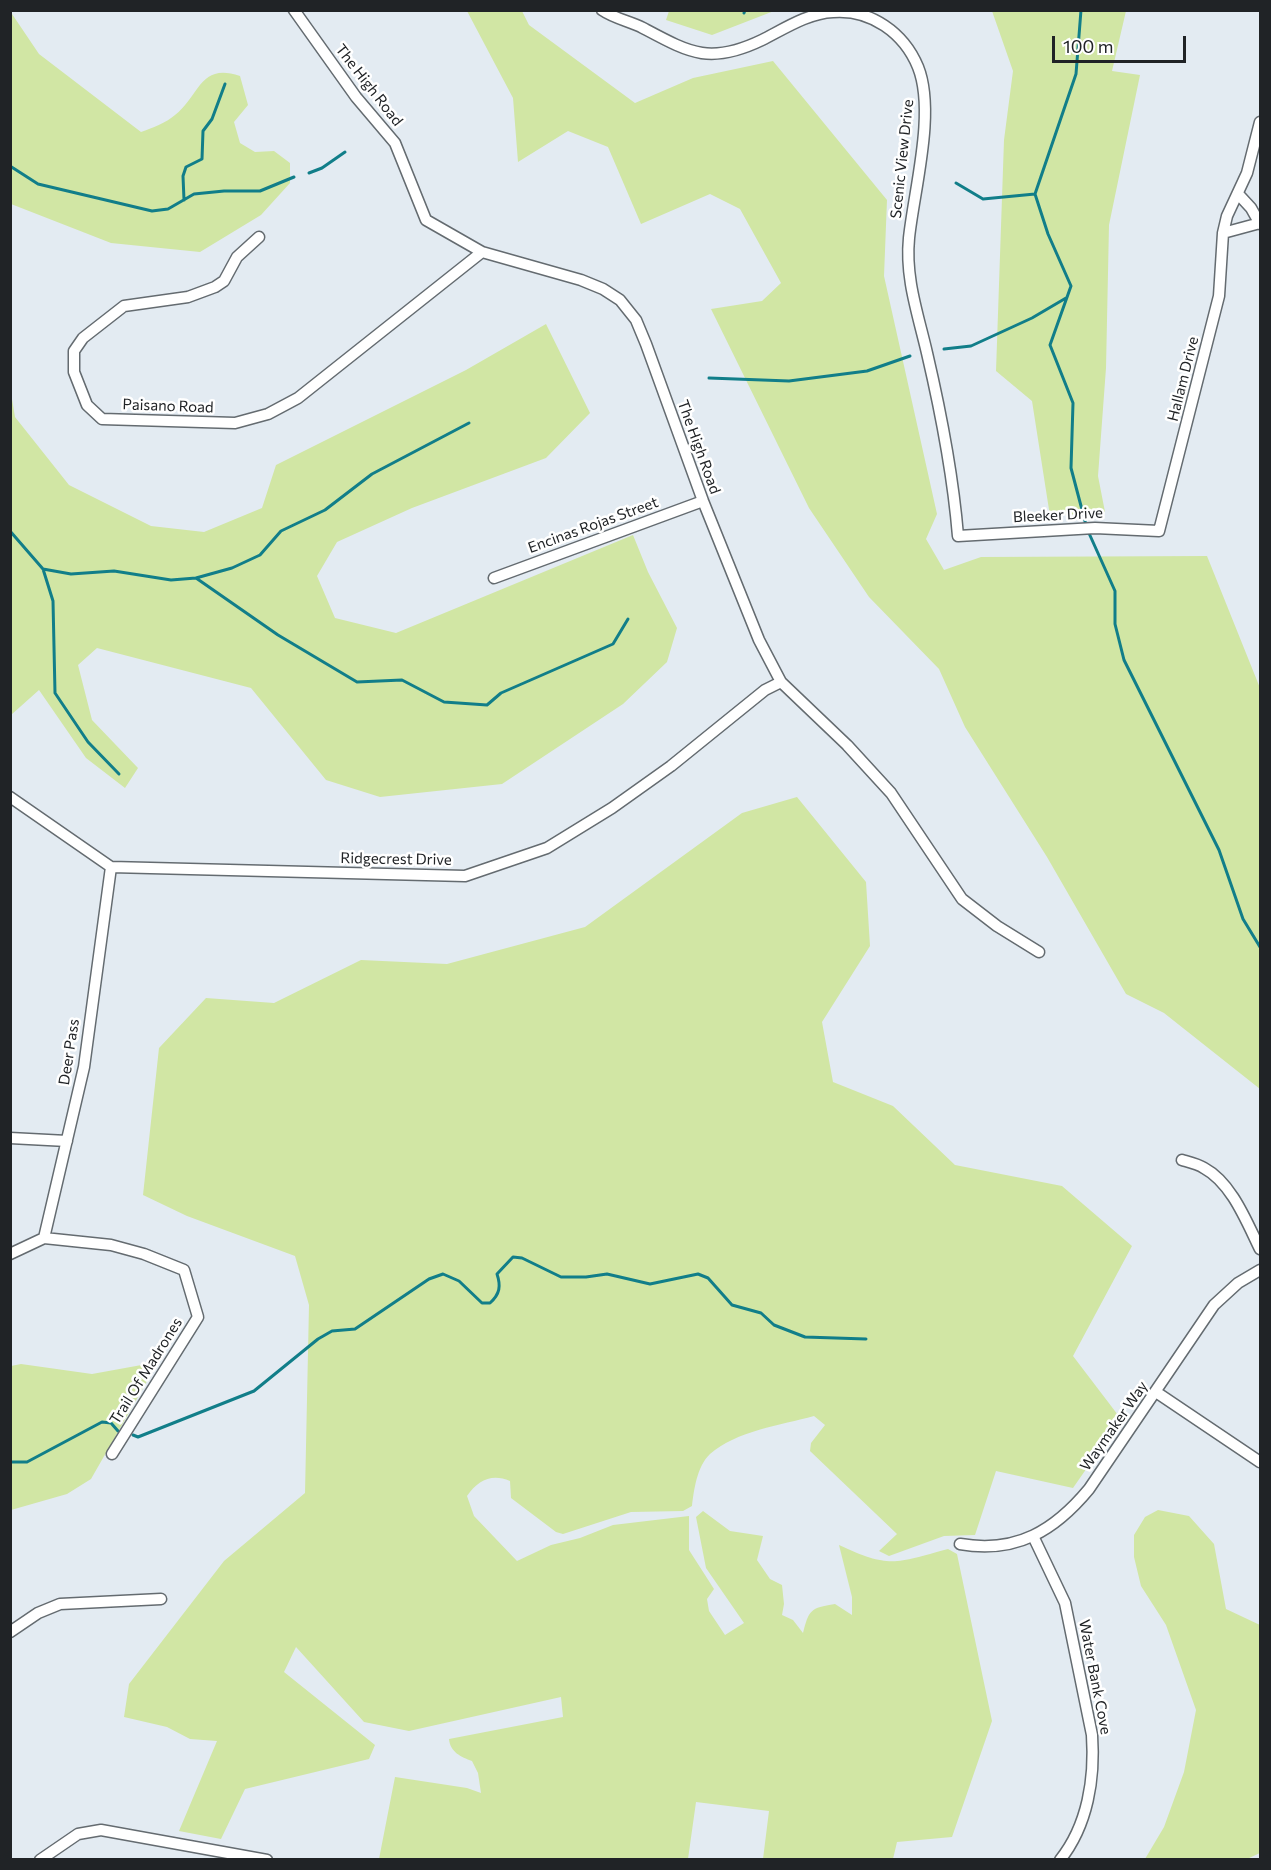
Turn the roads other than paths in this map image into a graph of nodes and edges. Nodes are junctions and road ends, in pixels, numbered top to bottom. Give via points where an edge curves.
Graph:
1 (294, 10) edge
2 (602, 10) edge
3 (1260, 122) edge
4 (1239, 195) junction
5 (1260, 224) edge
6 (1223, 232) junction
7 (259, 237) dead end
8 (482, 252) junction
9 (702, 501) junction
10 (1159, 531) joint
11 (958, 536) joint
12 (494, 578) dead end
13 (781, 682) junction
14 (10, 797) edge
15 (111, 867) junction
16 (1039, 952) dead end
17 (10, 1137) edge
18 (67, 1141) junction
19 (1182, 1160) dead end
20 (44, 1238) junction
21 (1260, 1249) edge
22 (10, 1254) edge
23 (1260, 1270) edge
24 (1156, 1392) junction
25 (112, 1454) dead end
26 (1260, 1462) edge
27 (1033, 1536) junction
28 (960, 1544) dead end
29 (161, 1599) dead end
30 (10, 1632) edge
31 (40, 1860) edge
32 (267, 1860) edge
33 (1060, 1860) edge

1 - 8 street, The High Road via 356,97 395,143 426,220
2 - 11 street, Scenic View Drive via 678,47 706,54 737,51 801,21 833,12 867,16 903,41 917,65 924,99 909,236 909,277 943,437
3 - 4 street, Hallam Drive
4 - 5 street
4 - 6 street, Hallam Drive
5 - 6 street
6 - 10 street, Hallam Drive via 1219,296
7 - 8 street, Paisano Road via 237,257 224,281 215,287 188,297 124,306 83,338 74,351 74,372 87,405 102,419 235,423 268,414 298,398
8 - 9 street, The High Road via 581,280 620,300 636,320 646,344
9 - 12 street, Encinas Rojas Street
9 - 13 street, The High Road via 759,640
10 - 11 street, Bleeker Drive via 1095,528
13 - 15 street, Ridgecrest Drive via 765,690 612,808 547,848 465,876
13 - 16 street, The High Road via 891,793 962,898
14 - 15 street
15 - 18 street, Deer Pass via 84,1067
17 - 18 street
18 - 20 street, Deer Pass
19 - 21 street via 1205,1168 1224,1186
20 - 22 street
20 - 25 street, Trail Of Madrones via 111,1245 184,1270 194,1299 198,1317
23 - 24 street, Waymaker Way via 1214,1305
24 - 26 street
24 - 27 street, Waymaker Way via 1067,1515
27 - 28 street, Waymaker Way via 998,1546
27 - 33 street, Water Bank Cove via 1065,1603 1094,1756 1086,1807 1076,1835
29 - 30 street via 60,1604
31 - 32 street via 78,1834 101,1830

